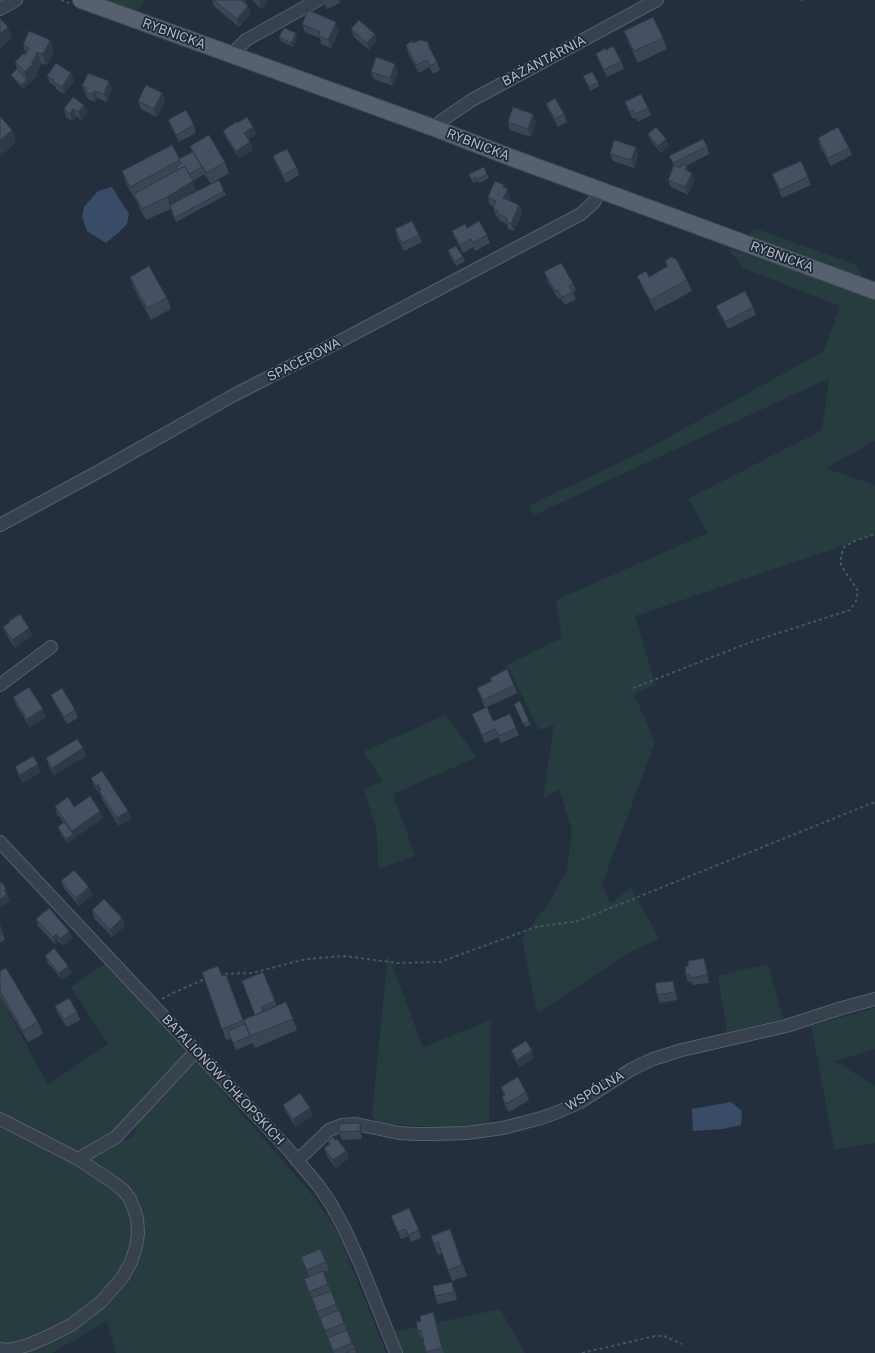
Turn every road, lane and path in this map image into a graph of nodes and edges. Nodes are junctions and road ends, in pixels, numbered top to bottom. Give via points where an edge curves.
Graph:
1 (16, 0) edge
2 (81, 0) edge
3 (318, 0) edge
4 (657, 0) edge
5 (0, 9) edge
6 (232, 55) junction
7 (437, 128) junction
8 (601, 189) junction
9 (875, 291) edge
10 (0, 525) edge
11 (875, 534) edge
12 (51, 647) dead end
13 (0, 685) edge
14 (633, 688) dead end
15 (875, 802) edge
16 (0, 842) edge
17 (216, 974) edge
18 (209, 978) edge
19 (875, 999) edge
20 (152, 1004) junction
21 (196, 1051) junction
22 (0, 1119) edge
23 (78, 1159) junction
24 (297, 1161) junction
25 (682, 1344) dead end
26 (0, 1349) edge
27 (396, 1353) edge
28 (582, 1353) edge

1 - 5 street
2 - 6 main road, RYBNICKA
3 - 6 street via 246,40
4 - 7 street, BAŻANTARNIA via 472,100 444,118
6 - 7 main road, RYBNICKA
7 - 8 main road, RYBNICKA
8 - 9 main road, RYBNICKA
8 - 10 street, SPACEROWA via 594,202 582,214 234,395
11 - 14 path via 844,547 841,556 841,565 858,591 856,601 850,610 751,642
12 - 13 street
15 - 17 path via 578,921 536,928 440,962 397,963 345,956 306,958 252,973
16 - 20 street, BATALIONÓW CHŁOPSKICH
18 - 20 path
19 - 24 street, WSPÓLNA via 786,1026 653,1059 632,1069 580,1102 540,1118 504,1128 467,1133 399,1133 356,1124 342,1125 329,1130
20 - 21 street, BATALIONÓW CHŁOPSKICH
21 - 23 street via 116,1136
21 - 24 street, BATALIONÓW CHŁOPSKICH
22 - 23 street
23 - 26 street via 114,1182 130,1199 137,1218 138,1233 131,1262 122,1278 100,1302 71,1324 28,1345 10,1350
24 - 27 street, BATALIONÓW CHŁOPSKICH via 318,1185 343,1226
25 - 28 path via 664,1336 655,1336

